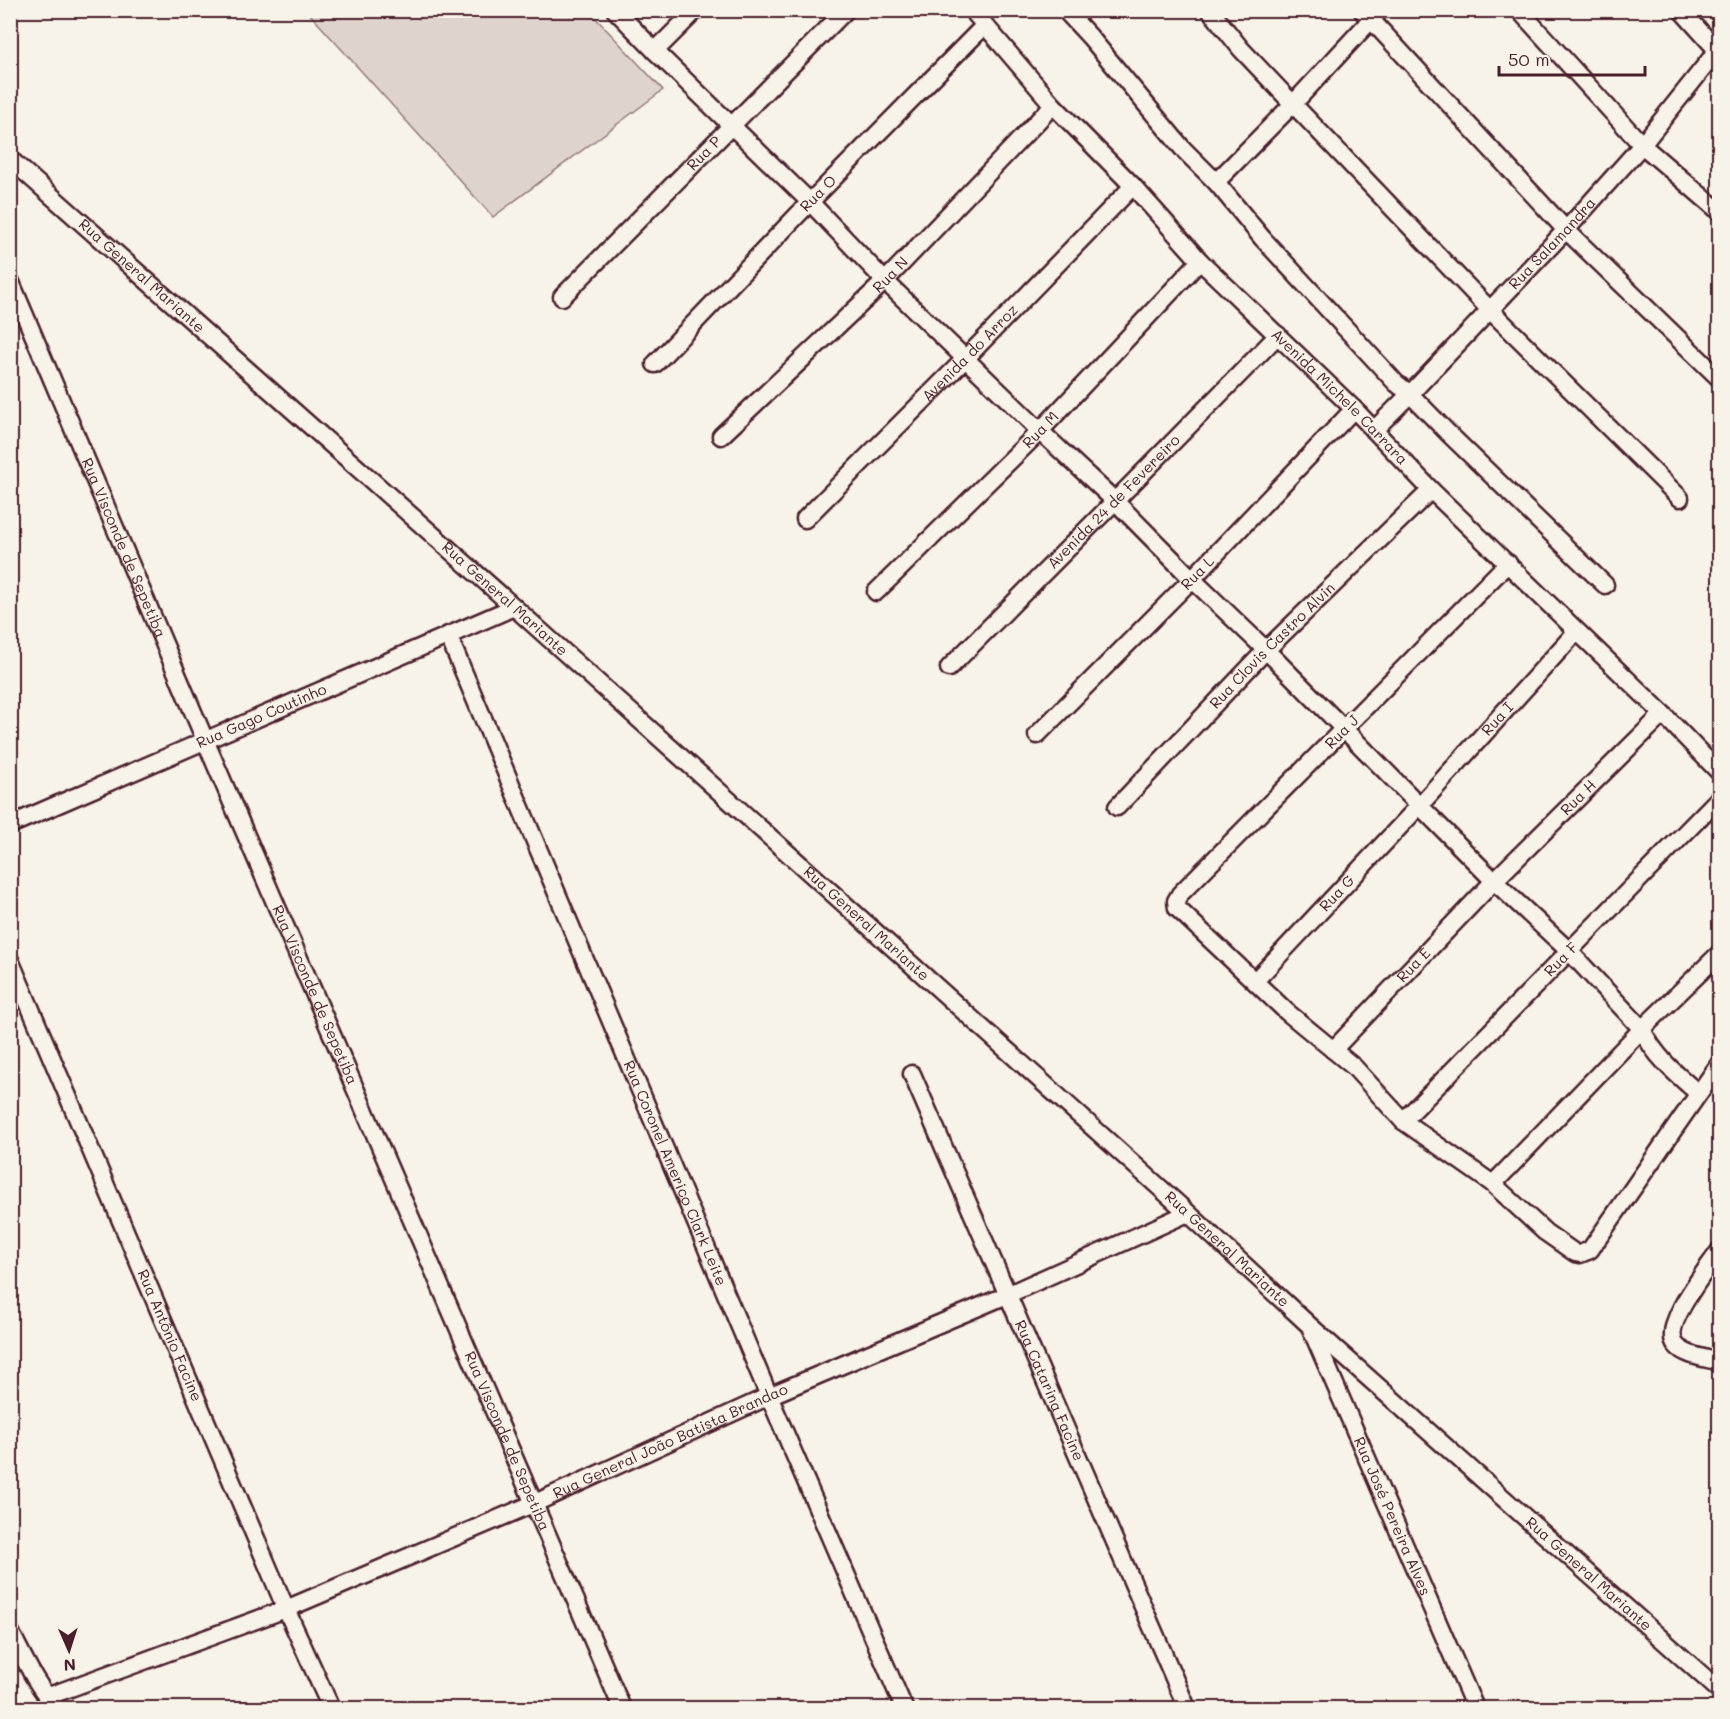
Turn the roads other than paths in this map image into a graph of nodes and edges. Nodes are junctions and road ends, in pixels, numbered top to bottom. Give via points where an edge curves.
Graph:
1 (615, 10) edge
2 (696, 10) edge
3 (846, 10) edge
4 (972, 10) edge
5 (1065, 10) edge
6 (1210, 10) edge
7 (1519, 10) edge
8 (1681, 10) edge
9 (1371, 14) edge
10 (984, 26) junction
11 (1718, 48) edge
12 (655, 51) junction
13 (1707, 65) junction
14 (1719, 77) edge
15 (1293, 104) junction
16 (1053, 105) junction
17 (731, 125) junction
18 (1642, 145) junction
19 (10, 159) edge
20 (1216, 182) junction
21 (1133, 186) junction
22 (810, 202) junction
23 (1719, 212) edge
24 (1566, 230) junction
25 (1200, 261) junction
26 (10, 280) edge
27 (885, 281) junction
28 (562, 297) dead end
29 (1490, 310) junction
30 (1278, 335) junction
31 (965, 359) junction
32 (655, 364) dead end
33 (1719, 379) edge
34 (1410, 394) junction
35 (1354, 409) junction
36 (1374, 430) junction
37 (1040, 431) junction
38 (721, 436) dead end
39 (1431, 490) junction
40 (1680, 498) dead end
41 (1115, 501) junction
42 (805, 519) dead end
43 (1508, 563) junction
44 (1191, 579) junction
45 (1605, 585) dead end
46 (876, 592) dead end
47 (514, 607) junction
48 (1576, 632) junction
49 (448, 635) junction
50 (1266, 650) junction
51 (949, 668) dead end
52 (1663, 714) junction
53 (1344, 730) junction
54 (1037, 735) dead end
55 (206, 740) junction
56 (1719, 773) edge
57 (1719, 797) edge
58 (1419, 806) junction
59 (1117, 807) dead end
60 (10, 825) edge
61 (1494, 880) junction
62 (1569, 951) junction
63 (1719, 953) edge
64 (10, 960) edge
65 (1255, 981) junction
66 (1642, 1029) junction
67 (1334, 1050) junction
68 (1719, 1063) edge
69 (912, 1074) dead end
70 (1698, 1093) junction
71 (1403, 1121) junction
72 (1493, 1184) junction
73 (1188, 1213) junction
74 (1719, 1250) edge
75 (1007, 1295) junction
76 (1309, 1325) junction
77 (1719, 1362) edge
78 (769, 1396) junction
79 (535, 1503) junction
80 (286, 1609) junction
81 (10, 1631) edge
82 (1719, 1691) edge
83 (45, 1702) edge
84 (331, 1708) edge
85 (622, 1708) edge
86 (904, 1708) edge
87 (1187, 1708) edge
88 (1475, 1708) edge

1 - 12 street
2 - 12 street
3 - 17 street, Rua P
4 - 10 street, Avenida Michele Carrara
5 - 20 street via 1183,149
6 - 15 street via 1241,50
7 - 18 street
8 - 11 street
9 - 15 street
9 - 24 street
10 - 16 street, Avenida Michele Carrara
10 - 22 street, Rua O
11 - 13 street, Rua Salamandra
12 - 17 street
13 - 14 street
13 - 18 street, Rua Salamandra
15 - 20 street
15 - 29 street
16 - 21 street, Avenida Michele Carrara
16 - 27 street, Rua N
17 - 22 street
17 - 28 street, Rua P
18 - 23 street
18 - 24 street, Rua Salamandra
19 - 47 street, Rua General Mariante
20 - 34 street via 1308,289
21 - 25 street, Avenida Michele Carrara
21 - 31 street, Avenida do Arroz
22 - 27 street
22 - 32 street, Rua O
24 - 29 street, Rua Salamandra
24 - 33 street
25 - 30 street, Avenida Michele Carrara
25 - 37 street, Rua M
26 - 55 street, Rua Visconde de Sepetiba
27 - 31 street
27 - 38 street, Rua N
29 - 34 street, Rua Salamandra
29 - 40 street
30 - 35 street, Avenida Michele Carrara
30 - 41 street, Avenida 24 de Fevereiro
31 - 37 street
31 - 42 street, Avenida do Arroz
34 - 36 street, Rua Salamandra
34 - 45 street
35 - 36 street, Avenida Michele Carrara
35 - 44 street, Rua L
36 - 39 street, Avenida Michele Carrara
37 - 41 street
37 - 46 street, Rua M
39 - 43 street, Avenida Michele Carrara
39 - 50 street, Rua Clovis Castro Alvin
41 - 44 street
41 - 51 street, Avenida 24 de Fevereiro
43 - 48 street, Avenida Michele Carrara
43 - 53 street, Rua J
44 - 50 street
44 - 54 street, Rua L
47 - 49 street, Rua Gago Coutinho
47 - 73 street, Rua General Mariante
48 - 52 street, Avenida Michele Carrara
48 - 58 street, Rua I
49 - 55 street, Rua Gago Coutinho
49 - 78 street, Rua Coronel Americo Clark Leite
50 - 53 street
50 - 59 street, Rua Clovis Castro Alvin
52 - 56 street, Avenida Michele Carrara
52 - 61 street, Rua H
53 - 58 street
53 - 65 street, Rua J via 1176,901 1177,908
55 - 60 street, Rua Gago Coutinho
55 - 79 street, Rua Visconde de Sepetiba
57 - 62 street, Rua F
58 - 61 street
58 - 65 street, Rua G
61 - 62 street
61 - 67 street, Rua E
62 - 66 street
62 - 71 street, Rua F
63 - 66 street
64 - 80 street, Rua Antônio Facine
65 - 67 street
66 - 70 street via 1647,1041 1674,1072
66 - 72 street
67 - 71 street
68 - 70 street
69 - 75 street, Rua Catarina Facine
70 - 72 street via 1586,1253 1575,1253 1545,1232
71 - 72 street
73 - 75 street, Rua General João Batista Brandao
73 - 76 street, Rua General Mariante
74 - 77 street via 1681,1306 1672,1337 1675,1344 1691,1354
75 - 78 street, Rua General João Batista Brandao
75 - 87 street, Rua Catarina Facine
76 - 82 street, Rua General Mariante
76 - 88 street, Rua José Pereira Alves
78 - 79 street, Rua General João Batista Brandao
78 - 86 street, Rua Coronel Americo Clark Leite
79 - 80 street, Rua General João Batista Brandao
79 - 85 street, Rua Visconde de Sepetiba
80 - 83 street, Rua General João Batista Brandao
80 - 84 street, Rua Antônio Facine
81 - 83 street

